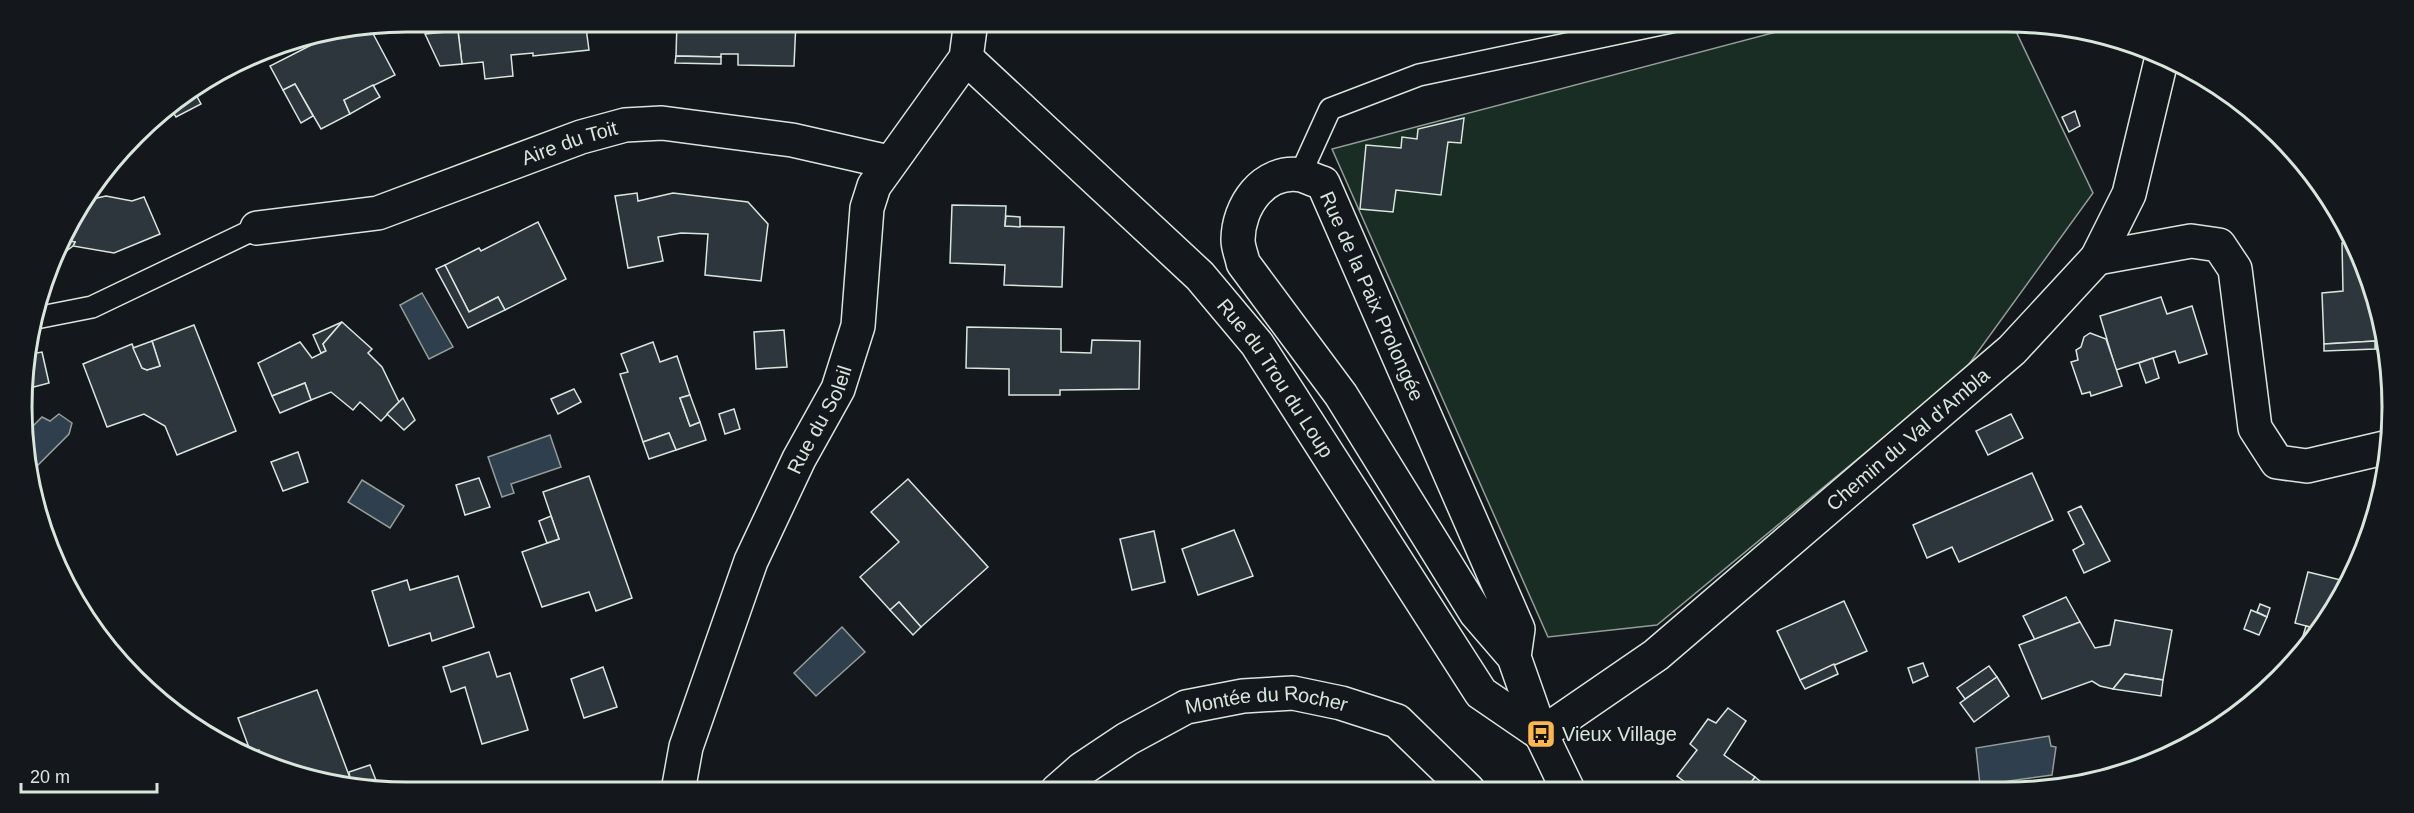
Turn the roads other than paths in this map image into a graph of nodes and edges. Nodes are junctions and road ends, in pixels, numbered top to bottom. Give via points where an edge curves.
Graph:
1 (970, 32) edge
2 (1624, 32) edge
3 (966, 58) junction
4 (2160, 64) edge
5 (888, 162) junction
6 (1300, 175) junction
7 (258, 228) joint
8 (2097, 258) junction
9 (42, 317) edge
10 (2380, 449) edge
11 (1514, 657) junction
12 (1541, 734) junction
13 (680, 782) edge
14 (1067, 782) edge
15 (1460, 782) edge
16 (1564, 782) edge

1 - 3 street
2 - 6 lane via 1419,75 1330,109
3 - 5 street, Rue du Soleil
3 - 12 street, Rue du Trou du Loup via 1200,276 1250,335 1481,693
4 - 8 street, Chemin du Val d'Ambla via 2129,194
5 - 7 street, Aire du Toit via 792,140 662,123 625,125 581,137 378,213
5 - 13 street, Rue du Soleil via 867,208 858,326 838,389 799,459 751,561 687,747
6 - 11 street, Rue de la Paix Prolongée via 1323,183 1518,630
6 - 11 street, Rue de la Paix Prolongée via 1277,178 1256,189 1243,211 1238,241 1243,263 1341,395 1476,613
7 - 9 lane via 92,307
8 - 10 street via 2191,241 2219,245 2235,269 2255,428 2277,462 2307,466
8 - 12 street, Chemin du Val d'Ambla via 2012,350 1656,655
11 - 12 street, Rue de la Paix Prolongée
12 - 16 street, Rue de la Paix Prolongée
14 - 15 street, Montée du Rocher via 1127,739 1186,707 1243,696 1293,693 1397,721

